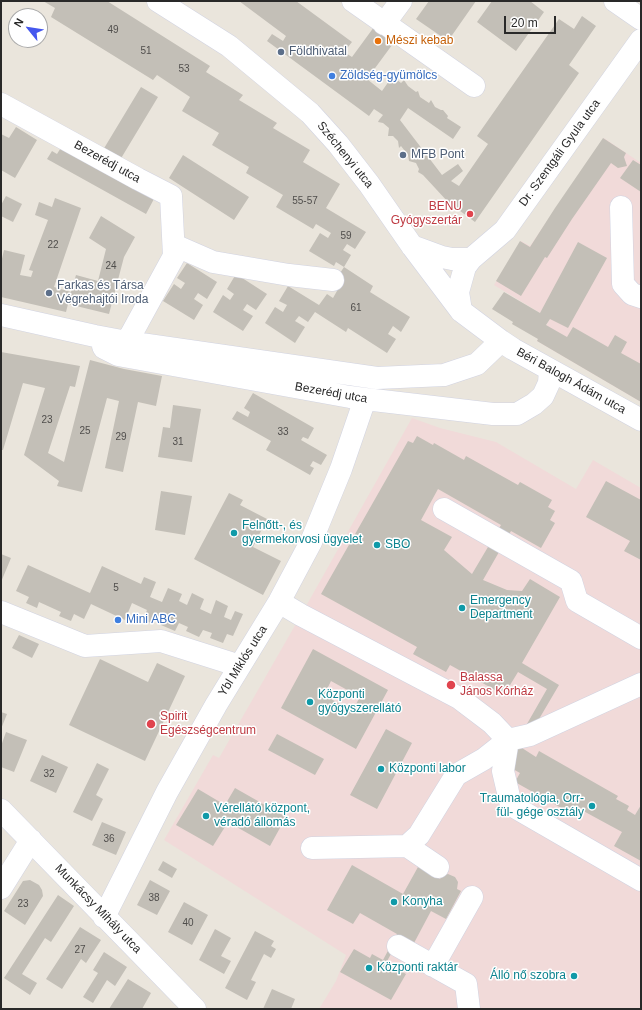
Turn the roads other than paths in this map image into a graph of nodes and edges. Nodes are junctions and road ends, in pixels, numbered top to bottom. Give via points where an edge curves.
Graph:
1 (158, 1) edge
2 (353, 1) edge
3 (401, 1) edge
4 (614, 1) edge
5 (641, 19) edge
6 (384, 24) junction
7 (641, 40) edge
8 (474, 86) dead end
9 (1, 104) edge
10 (621, 207) dead end
11 (174, 245) junction
12 (412, 246) junction
13 (471, 258) junction
14 (333, 280) dead end
15 (641, 297) edge
16 (461, 311) junction
17 (1, 315) edge
18 (95, 336) junction
19 (500, 341) junction
20 (127, 342) junction
21 (550, 370) junction
22 (365, 399) junction
23 (641, 420) edge
24 (444, 509) dead end
25 (279, 602) junction
26 (1, 612) edge
27 (641, 638) edge
28 (240, 666) junction
29 (641, 684) edge
30 (508, 740) junction
31 (1, 810) edge
32 (31, 840) junction
33 (407, 846) junction
34 (312, 848) dead end
35 (438, 867) dead end
36 (641, 880) edge
37 (1, 888) edge
38 (472, 897) dead end
39 (104, 916) junction
40 (398, 946) dead end
41 (434, 966) junction
42 (195, 1009) edge
43 (469, 1009) edge

1 - 12 street, Széchenyi utca via 229,46 310,113 369,184
2 - 6 street
3 - 6 street
4 - 5 street
6 - 8 street
7 - 13 street, Dr. Szentgáli Gyula utca via 505,230
9 - 11 street, Bezerédj utca via 170,196
10 - 15 street via 623,284 632,294
11 - 14 street via 213,262 289,276
11 - 20 street, Bezerédj utca via 174,256
12 - 13 street via 442,257
12 - 16 street, Széchenyi utca
13 - 16 street, Dr. Szentgáli Gyula utca via 465,267 458,292
16 - 19 street, Széchenyi utca
17 - 18 street, Bezerédj utca
18 - 20 street, Bezerédj utca
18 - 22 street, Bezerédj utca via 104,348 118,356
19 - 20 street, Bezerédj utca via 477,364 444,375 377,378
19 - 21 street, Béri Balogh Ádám utca
21 - 22 street, Bezerédj utca via 543,396 517,414 493,414
21 - 23 street, Béri Balogh Ádám utca
22 - 25 street, Ybl Miklós utca via 341,469 311,542
24 - 27 street via 571,581 577,601
25 - 28 street, Ybl Miklós utca
25 - 30 street via 458,698 492,723
26 - 28 street via 85,646 161,641
28 - 39 street, Ybl Miklós utca via 167,792
29 - 30 street via 530,735
30 - 33 street via 484,759 456,775 419,835
30 - 36 street via 503,771 511,804
31 - 32 street, Munkácsy Mihály utca
32 - 37 street
32 - 39 street, Munkácsy Mihály utca
33 - 34 street
33 - 35 street
38 - 41 street
39 - 42 street, Munkácsy Mihály utca
40 - 41 street
41 - 43 street via 466,984

